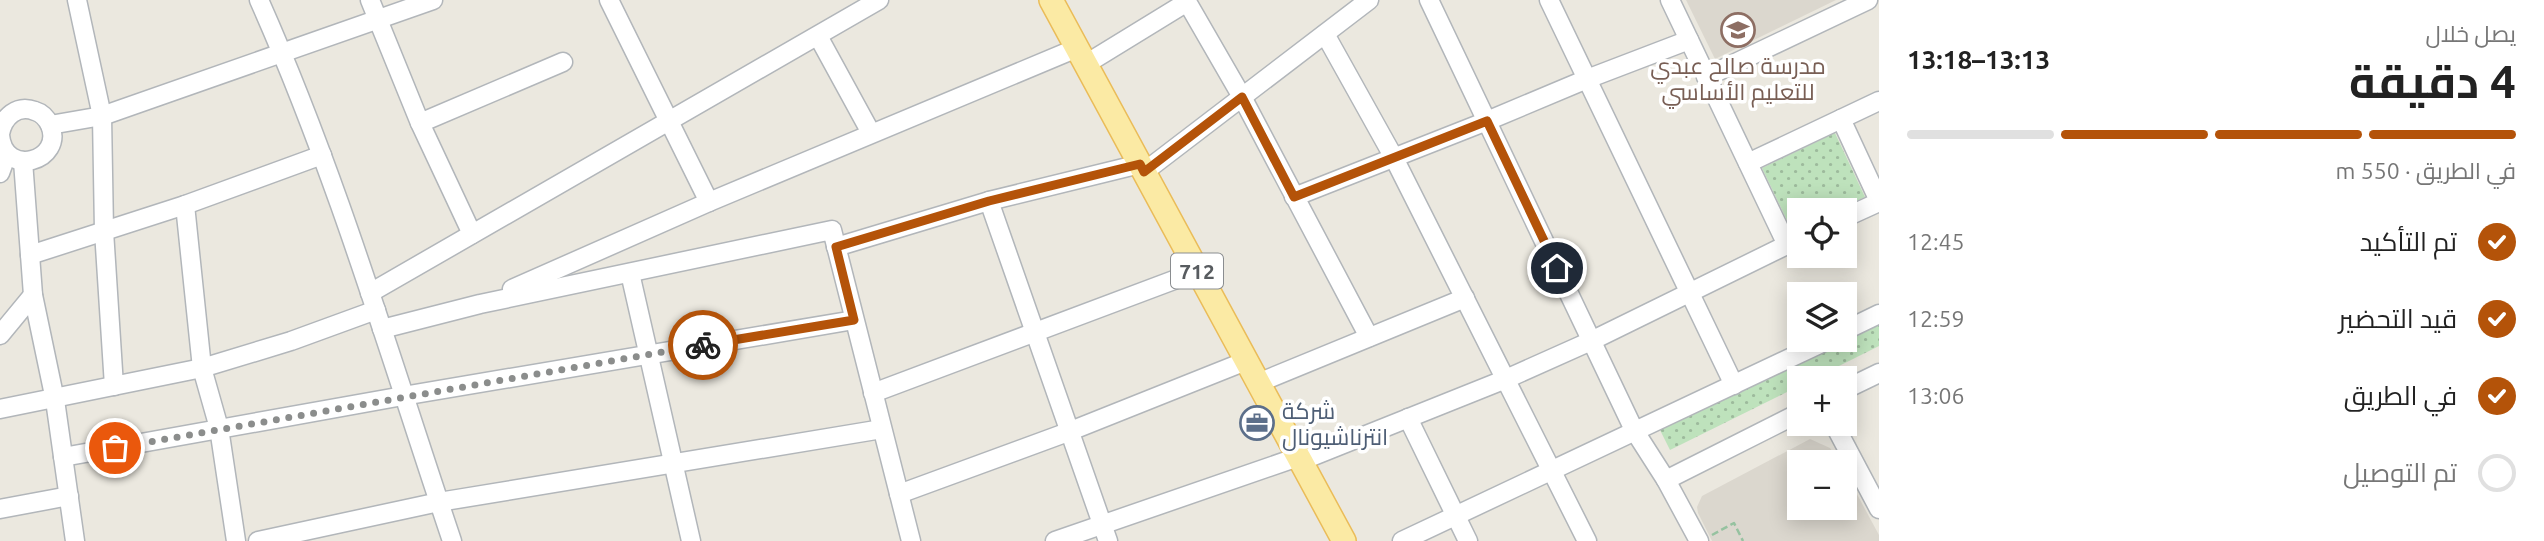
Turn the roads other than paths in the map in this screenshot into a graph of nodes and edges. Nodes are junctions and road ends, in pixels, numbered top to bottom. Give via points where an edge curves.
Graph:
1 (77, 0) edge
2 (258, 0) edge
3 (370, 0) edge
4 (432, 0) edge
5 (609, 0) edge
6 (879, 0) edge
7 (1051, 0) edge
8 (1369, 0) edge
9 (1429, 0) edge
10 (1549, 0) edge
11 (1670, 0) edge
12 (1868, 0) edge
13 (1186, 1) edge
14 (378, 19) junction
15 (1325, 34) junction
16 (818, 36) junction
17 (1689, 40) junction
18 (282, 52) junction
19 (1081, 56) junction
20 (564, 62) dead end
21 (1706, 77) junction
22 (1587, 79) junction
23 (1242, 97) junction
24 (1879, 100) edge
25 (0, 104) edge
26 (18, 110) junction
27 (102, 116) junction
28 (1840, 119) junction
29 (670, 120) junction
30 (1487, 121) junction
31 (420, 123) junction
32 (50, 125) junction
33 (871, 133) junction
34 (0, 134) edge
35 (322, 155) junction
36 (1393, 156) junction
37 (15, 158) junction
38 (1748, 163) junction
39 (1142, 168) junction
40 (0, 173) edge
41 (1294, 197) junction
42 (989, 201) junction
43 (1879, 201) edge
44 (709, 202) junction
45 (185, 205) junction
46 (1857, 212) edge
47 (104, 230) junction
48 (1787, 231) edge
49 (472, 234) junction
50 (1787, 245) edge
51 (836, 247) junction
52 (30, 255) junction
53 (1198, 271) junction
54 (630, 273) junction
55 (1689, 292) junction
56 (33, 295) junction
57 (1465, 298) junction
58 (373, 301) junction
59 (480, 304) junction
60 (1879, 314) edge
61 (854, 320) junction
62 (1857, 325) edge
63 (382, 329) junction
64 (1033, 332) junction
65 (0, 335) edge
66 (1369, 337) junction
67 (1591, 341) junction
68 (1803, 352) edge
69 (648, 354) junction
70 (1246, 361) junction
71 (202, 368) junction
72 (1879, 373) edge
73 (1506, 379) junction
74 (1258, 383) junction
75 (1857, 384) edge
76 (1734, 385) junction
77 (114, 386) junction
78 (873, 393) junction
79 (403, 396) junction
80 (55, 400) junction
81 (0, 410) edge
82 (1408, 418) junction
83 (1787, 419) edge
84 (219, 429) junction
85 (882, 429) junction
86 (1634, 430) junction
87 (1068, 432) junction
88 (1840, 436) edge
89 (63, 457) junction
90 (1300, 459) junction
91 (673, 463) junction
92 (1552, 470) junction
93 (1666, 480) junction
94 (899, 494) junction
95 (69, 496) junction
96 (439, 502) junction
97 (0, 509) edge
98 (1879, 509) edge
99 (1455, 514) junction
100 (1105, 533) edge
101 (1704, 539) edge
102 (75, 541) edge
103 (236, 541) edge
104 (258, 541) edge
105 (452, 541) edge
106 (691, 541) edge
107 (911, 541) edge
108 (1055, 541) edge
109 (1344, 541) edge
110 (1402, 541) edge
111 (1468, 541) edge
112 (1587, 541) edge

1 - 27 street
2 - 18 street
3 - 14 street
4 - 14 street
5 - 29 street
6 - 16 street
7 - 19 main road, 712
8 - 15 street
9 - 30 street
10 - 22 street
11 - 17 street
12 - 21 street
13 - 19 street
13 - 23 street
14 - 18 street
14 - 31 street
15 - 23 street
15 - 36 street
16 - 29 street
16 - 33 street
17 - 21 street
17 - 22 street
18 - 27 street
18 - 35 street
19 - 33 street
19 - 39 main road, 712
20 - 31 street
21 - 38 street
22 - 30 street
22 - 55 street
23 - 39 street
23 - 41 street
24 - 28 street
25 - 26 street
26 - 32 street via 33,110
26 - 34 street via 5,119
27 - 32 street
27 - 47 street
28 - 38 street
28 - 43 street
29 - 44 street
29 - 49 street
30 - 36 street
30 - 67 street
31 - 49 street
32 - 37 street via 49,148 38,159
33 - 44 street
34 - 37 street via 3,148
35 - 45 street
35 - 58 street
36 - 41 street
36 - 57 street
37 - 40 street
37 - 52 street
38 - 48 street
39 - 42 street
39 - 53 main road, 712
41 - 66 street
42 - 51 street
42 - 64 street
43 - 46 street
44 - 59 street
45 - 47 street
45 - 71 street
47 - 52 street
47 - 77 street
49 - 58 street
50 - 55 street
51 - 54 street via 832,230
51 - 61 street
52 - 56 street
53 - 64 street
53 - 70 main road, 712
54 - 59 street
54 - 69 street
55 - 67 street
55 - 76 street
56 - 65 street
56 - 80 street
57 - 66 street
57 - 73 street
58 - 63 street
58 - 71 street via 291,341
59 - 63 street
60 - 62 street
61 - 69 street
61 - 78 street
63 - 79 street
64 - 78 street
64 - 87 street
66 - 74 street
67 - 73 street
67 - 86 street
68 - 76 street
69 - 79 street
69 - 91 street
70 - 74 main road, 712
70 - 87 street
71 - 77 street
71 - 84 street
72 - 75 street
73 - 82 street
73 - 92 street
74 - 90 main road, 712
76 - 86 street
77 - 80 street
78 - 85 street
79 - 84 street
79 - 96 street
80 - 81 street
80 - 89 street
82 - 90 street
82 - 99 street
83 - 93 street
84 - 89 street
84 - 103 street
85 - 91 street
85 - 94 street
86 - 92 street
86 - 93 street
87 - 94 street
87 - 100 street
88 - 98 street
89 - 95 street
90 - 100 street
90 - 109 main road, 712
91 - 96 street
91 - 106 street
92 - 99 street
92 - 112 street
93 - 101 street
94 - 107 street
95 - 97 street
95 - 102 street
96 - 104 street
96 - 105 street
99 - 110 street
99 - 111 street
100 - 108 street

